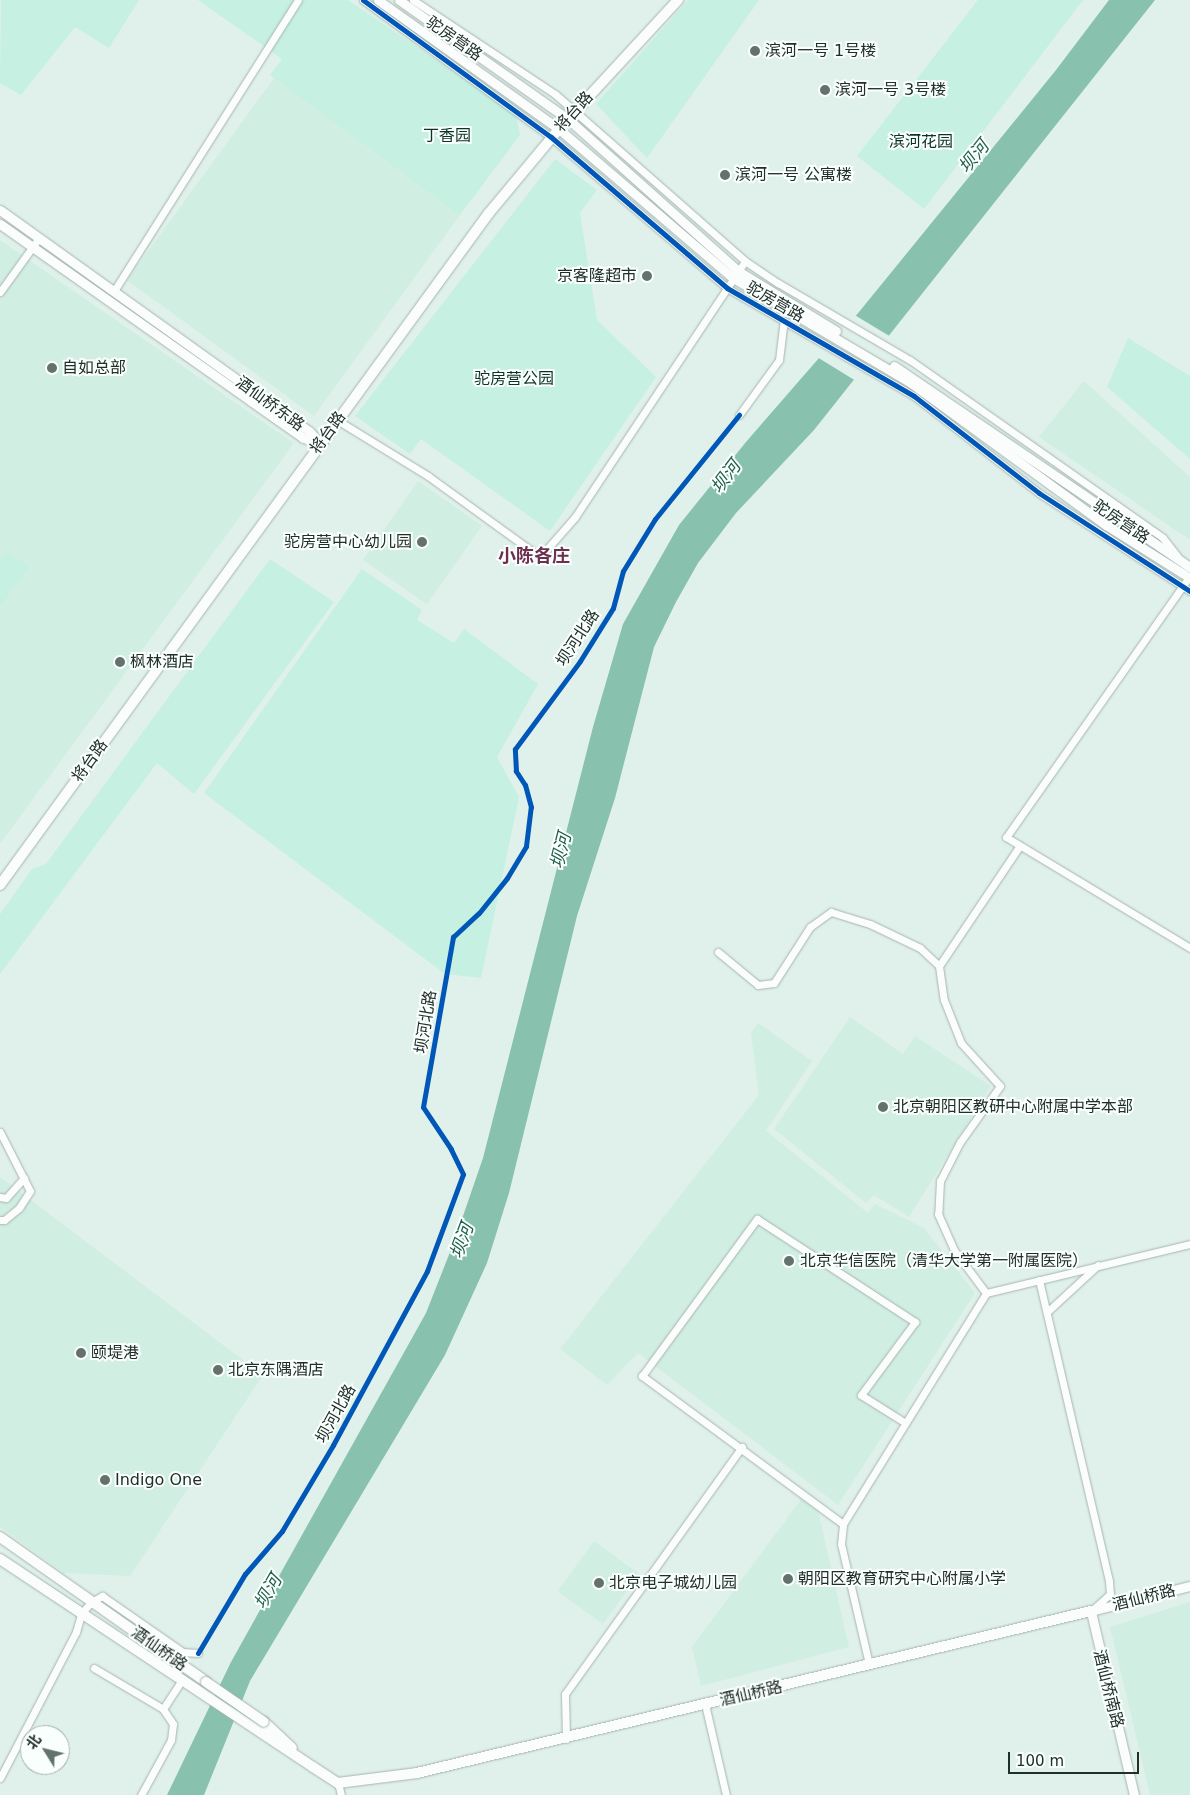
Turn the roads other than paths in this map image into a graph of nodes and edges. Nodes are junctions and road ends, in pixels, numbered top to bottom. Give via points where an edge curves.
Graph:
1 (298, 0) edge
2 (363, 0) edge
3 (378, 0) edge
4 (399, 0) edge
5 (412, 0) edge
6 (678, 0) edge
7 (575, 111) junction
8 (568, 119) junction
9 (559, 129) junction
10 (551, 137) junction
11 (0, 210) edge
12 (0, 224) edge
13 (39, 238) junction
14 (32, 247) junction
15 (745, 261) junction
16 (736, 275) junction
17 (727, 288) junction
18 (114, 291) junction
19 (0, 292) edge
20 (784, 322) junction
21 (880, 360) junction
22 (739, 415) dead end
23 (337, 420) junction
24 (320, 444) junction
25 (1186, 565) edge
26 (1190, 578) edge
27 (1182, 587) junction
28 (1190, 591) edge
29 (1019, 847) junction
30 (0, 885) edge
31 (1190, 948) edge
32 (718, 952) dead end
33 (939, 966) junction
34 (0, 1132) edge
35 (24, 1178) junction
36 (0, 1196) edge
37 (0, 1220) edge
38 (1190, 1244) edge
39 (1099, 1264) junction
40 (1039, 1280) junction
41 (986, 1293) junction
42 (1047, 1312) junction
43 (904, 1422) junction
44 (742, 1447) junction
45 (843, 1524) junction
46 (0, 1537) edge
47 (0, 1559) edge
48 (1190, 1586) edge
49 (91, 1602) junction
50 (1091, 1611) junction
51 (81, 1614) junction
52 (198, 1653) dead end
53 (869, 1664) junction
54 (94, 1668) dead end
55 (181, 1681) junction
56 (705, 1704) junction
57 (163, 1709) junction
58 (566, 1740) junction
59 (313, 1767) junction
60 (0, 1778) edge
61 (338, 1783) junction
62 (141, 1795) edge
63 (341, 1795) edge
64 (726, 1795) edge
65 (1134, 1795) edge

1 - 18 street
2 - 10 street
3 - 9 street, 驼房营路
4 - 8 street, 驼房营路
5 - 7 street via 463,36 514,65
6 - 7 main road, 将台路
7 - 8 main road, 将台路
7 - 15 street
8 - 9 main road, 将台路
8 - 16 street, 驼房营路
9 - 10 main road, 将台路
9 - 16 street, 驼房营路
10 - 17 street
10 - 23 main road, 将台路 via 489,213
11 - 13 street, 酒仙桥东路
12 - 14 street, 酒仙桥东路
13 - 14 street
13 - 18 street, 酒仙桥东路
14 - 19 street
14 - 24 street, 酒仙桥东路 via 303,438
15 - 16 street
15 - 25 street via 891,346 1163,538
16 - 17 street
16 - 21 street, 驼房营路
17 - 20 street
17 - 23 street via 575,517 540,557 428,476
18 - 24 street, 酒仙桥东路 via 309,432
20 - 22 street via 779,360
20 - 27 street via 914,396 1039,493
21 - 25 street, 驼房营路 via 928,386
21 - 26 street, 驼房营路 via 1106,525
23 - 24 main road, 将台路
24 - 30 main road, 将台路
26 - 27 street
27 - 28 street
27 - 29 street via 1006,837
29 - 31 street
29 - 33 street
32 - 33 street via 758,985 774,983 810,927 831,912 870,924 920,948
33 - 41 street via 944,1000 961,1043 1000,1086 960,1142 940,1181 938,1214 954,1250
34 - 35 street
35 - 36 street via 6,1198
35 - 37 street via 30,1191 19,1208
38 - 39 street
39 - 40 street
39 - 42 street
40 - 41 street
40 - 42 street
41 - 43 street
42 - 50 street via 1109,1581 1110,1594
43 - 44 street via 861,1395 914,1322 757,1219 642,1376
43 - 45 street
44 - 45 street
44 - 58 street via 565,1694
45 - 53 street via 841,1544
46 - 49 main road, 酒仙桥路
47 - 51 main road, 酒仙桥路
48 - 50 street, 酒仙桥路
49 - 51 street
49 - 52 street via 102,1596 183,1652
49 - 59 main road, 酒仙桥路, bridge via 264,1722
50 - 53 main road, 酒仙桥路
50 - 65 street, 酒仙桥南路
51 - 55 main road, 酒仙桥路
51 - 60 street via 76,1632
53 - 56 main road, 酒仙桥路
54 - 57 street
55 - 57 street
55 - 59 main road, 酒仙桥路
56 - 58 main road, 酒仙桥路
56 - 64 street
57 - 62 street via 173,1724 171,1740
58 - 61 main road, 酒仙桥路 via 417,1773
59 - 61 main road, 酒仙桥路
61 - 63 street

